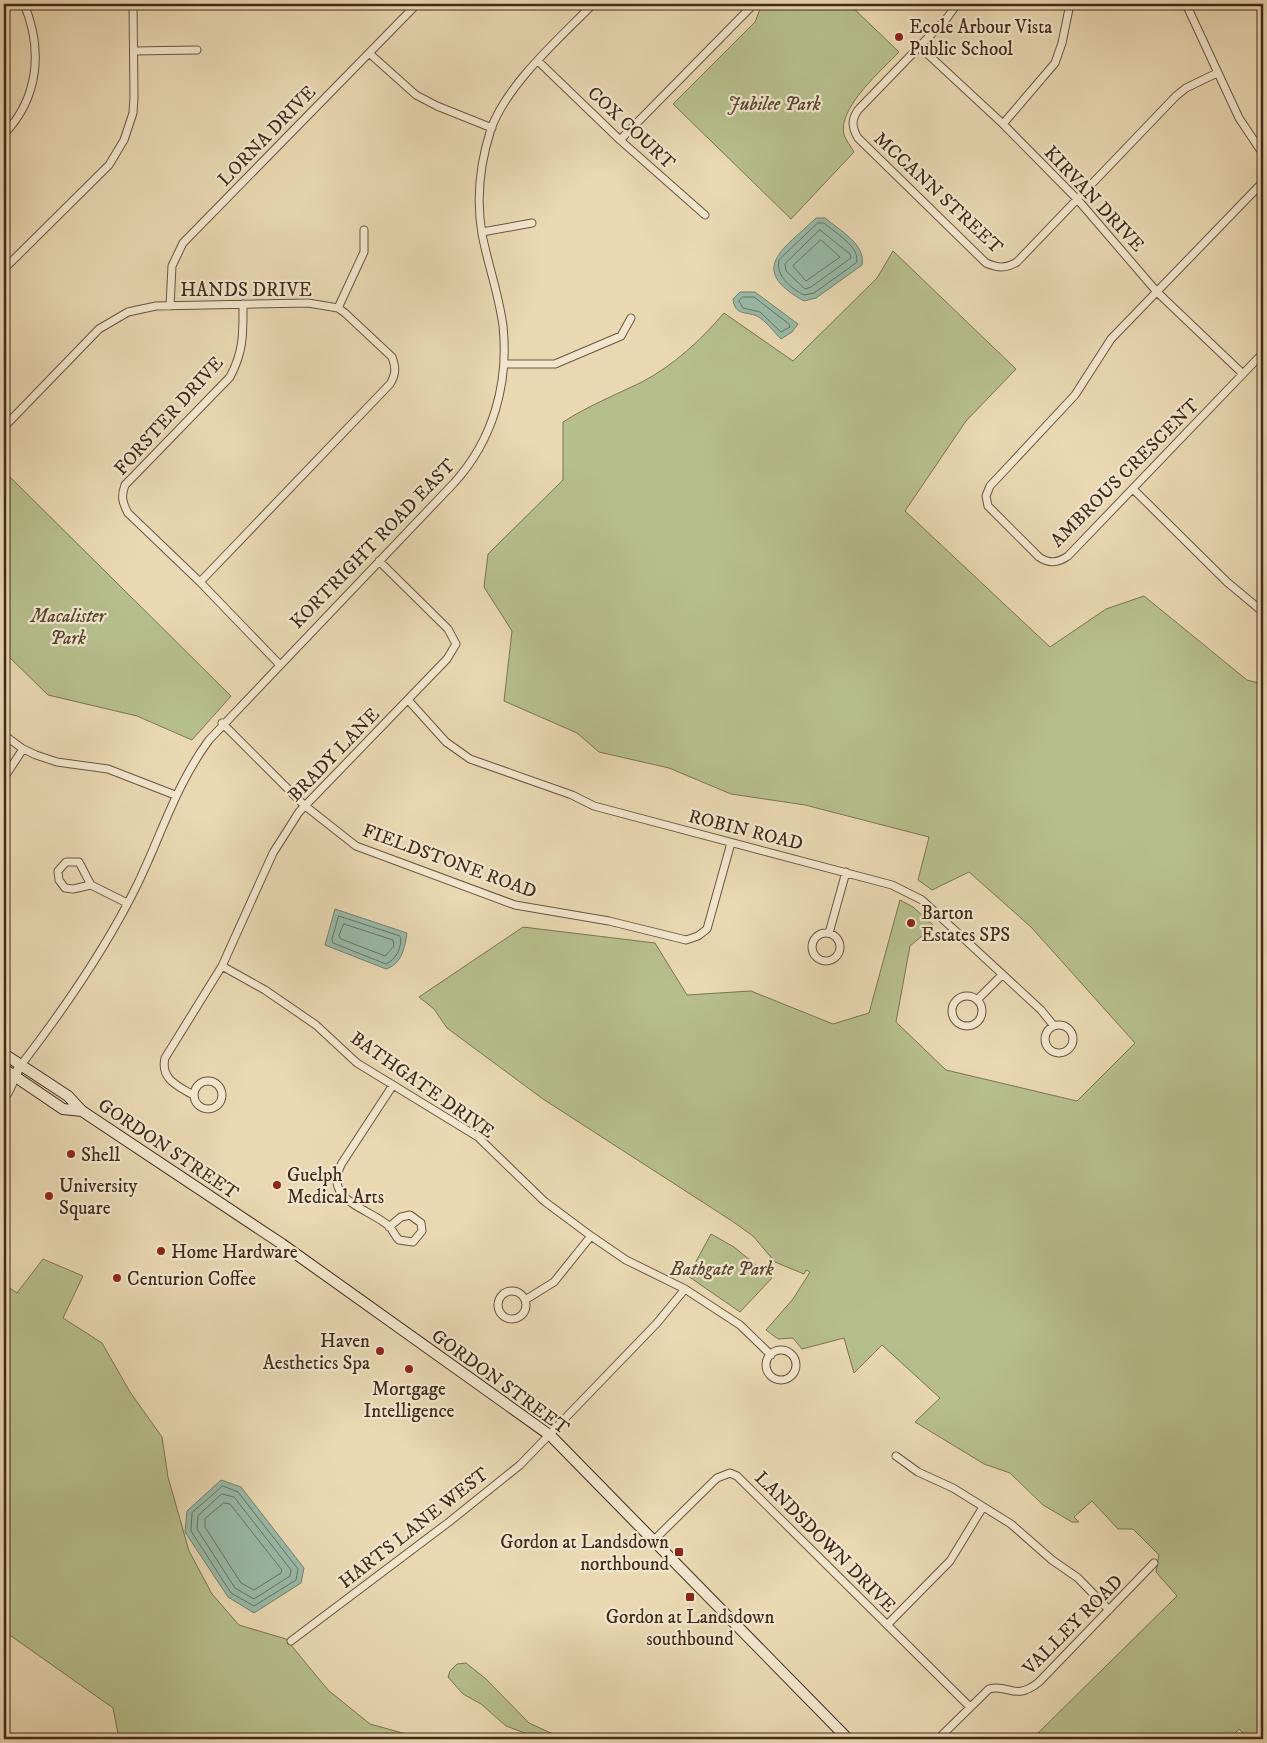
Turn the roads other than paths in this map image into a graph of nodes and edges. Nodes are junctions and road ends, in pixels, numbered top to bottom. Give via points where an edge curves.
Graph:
1 (24, 4) edge
2 (133, 4) edge
3 (417, 4) edge
4 (593, 4) edge
5 (750, 4) edge
6 (957, 4) edge
7 (1070, 4) edge
8 (1186, 4) edge
9 (920, 47) junction
10 (197, 50) dead end
11 (134, 51) junction
12 (369, 53) junction
13 (538, 61) junction
14 (1217, 73) junction
15 (1003, 124) junction
16 (492, 128) junction
17 (4, 134) edge
18 (620, 140) junction
19 (1263, 154) edge
20 (1263, 182) edge
21 (1078, 200) junction
22 (705, 215) dead end
23 (532, 223) dead end
24 (364, 230) dead end
25 (482, 232) junction
26 (4, 268) edge
27 (1157, 292) junction
28 (244, 304) junction
29 (170, 306) junction
30 (338, 308) junction
31 (631, 318) dead end
32 (1263, 353) edge
33 (505, 364) junction
34 (1243, 374) junction
35 (4, 427) edge
36 (1132, 489) junction
37 (379, 561) junction
38 (200, 582) junction
39 (1263, 612) edge
40 (279, 664) junction
41 (408, 700) junction
42 (222, 723) junction
43 (4, 735) edge
44 (23, 749) junction
45 (4, 778) edge
46 (175, 795) junction
47 (304, 806) junction
48 (731, 842) junction
49 (846, 872) junction
50 (90, 885) junction
51 (127, 903) junction
52 (829, 933) junction
53 (222, 966) junction
54 (1002, 975) junction
55 (977, 1000) junction
56 (1054, 1026) junction
57 (4, 1054) edge
58 (21, 1065) junction
59 (4, 1069) edge
60 (8, 1077) edge
61 (393, 1085) junction
62 (194, 1095) junction
63 (4, 1096) edge
64 (82, 1111) junction
65 (389, 1227) junction
66 (590, 1236) junction
67 (684, 1289) junction
68 (525, 1300) dead end
69 (771, 1354) junction
70 (551, 1436) junction
71 (896, 1456) dead end
72 (983, 1507) junction
73 (654, 1540) junction
74 (1154, 1563) dead end
75 (1109, 1610) junction
76 (888, 1624) junction
77 (291, 1641) dead end
78 (970, 1707) junction
79 (848, 1739) edge
80 (938, 1739) edge

1 - 17 street via 34,33 36,62 32,89
2 - 11 street
3 - 12 street, LORNA DRIVE
4 - 13 street, KORTRIGHT ROAD EAST
5 - 18 street via 750,8
6 - 9 street, MCCANN STREET
7 - 15 street via 1055,63
8 - 14 street
9 - 15 street, KIRVAN DRIVE
9 - 21 street, MCCANN STREET via 858,110 853,130 986,263 1006,268 1016,262
10 - 11 street
11 - 26 street via 133,113 117,154
12 - 16 street via 416,95
12 - 29 street, LORNA DRIVE via 184,243 172,266
13 - 16 street, KORTRIGHT ROAD EAST via 510,95
13 - 18 street, COX COURT
14 - 19 street via 1239,118
14 - 21 street, MCCANN STREET via 1176,96
15 - 21 street, KIRVAN DRIVE
16 - 25 street, KORTRIGHT ROAD EAST via 480,186
18 - 22 street, COX COURT
20 - 27 street, AMBROUS CRESCENT
21 - 27 street, KIRVAN DRIVE
23 - 25 street
24 - 30 street via 364,252
25 - 33 street, KORTRIGHT ROAD EAST via 502,324
27 - 34 street, KIRVAN DRIVE
27 - 36 street, AMBROUS CRESCENT via 1111,338 1066,406 990,486 987,501 991,511 1039,557 1056,562 1068,556
28 - 29 street, HANDS DRIVE
28 - 30 street, HANDS DRIVE via 308,303
28 - 38 street, FORSTER DRIVE via 243,342 239,360 230,377 126,484 122,493 122,503 128,513
29 - 35 street, HANDS DRIVE via 128,312 99,328
30 - 38 street, HANDS DRIVE via 392,357 394,377
31 - 33 street via 621,336 554,364
32 - 34 street, AMBROUS CRESCENT
33 - 37 street, KORTRIGHT ROAD EAST via 496,413 474,458 454,484
34 - 36 street, AMBROUS CRESCENT
36 - 39 street via 1227,582
37 - 40 street, KORTRIGHT ROAD EAST
37 - 41 street, BRADY LANE via 448,629 456,644 447,660
38 - 40 street, FORSTER DRIVE
40 - 42 street, KORTRIGHT ROAD EAST
41 - 47 street, BRADY LANE
41 - 48 street, ROBIN ROAD via 446,742 470,759 594,806
42 - 46 street, KORTRIGHT ROAD EAST via 196,757
42 - 47 street, FIELDSTONE ROAD
43 - 44 street
44 - 45 street
44 - 46 street via 57,762 114,771
46 - 51 street, KORTRIGHT ROAD EAST via 148,862
47 - 48 street, FIELDSTONE ROAD via 356,846 516,905 609,921 686,940 707,929
47 - 53 street, BRADY LANE via 274,854
48 - 49 street, ROBIN ROAD
49 - 52 street
49 - 54 street, ROBIN ROAD via 892,885 922,900
50 - 50 street via 79,862 66,862 58,871 64,888
50 - 51 street
51 - 58 street, KORTRIGHT ROAD EAST via 100,950
52 - 52 street via 837,938 840,947 837,956 824,960 816,956 812,944 817,936
53 - 61 street, BATHGATE DRIVE via 265,990 316,1025 357,1063
53 - 62 street, BRADY LANE via 164,1062 168,1078
54 - 55 street
54 - 56 street, ROBIN ROAD
55 - 55 street via 968,996 959,998 952,1011 955,1020 968,1026 977,1022 982,1009
56 - 56 street, ROBIN ROAD via 1064,1026 1071,1031 1073,1045 1066,1052 1057,1054 1046,1046 1047,1032
57 - 58 main road, GORDON STREET
58 - 60 street
58 - 64 main road, GORDON STREET via 68,1096
59 - 60 main road, GORDON STREET
60 - 63 street via 9,1091
60 - 64 main road, GORDON STREET via 62,1109
61 - 65 street via 342,1163 338,1175 339,1188 346,1199
61 - 66 street, BATHGATE DRIVE via 478,1138 544,1201
62 - 62 street, BRADY LANE via 196,1086 204,1081 218,1084 222,1093 217,1106 209,1109 200,1107
64 - 70 main road, GORDON STREET via 282,1244
65 - 65 street via 401,1216 410,1215 421,1223 422,1231 417,1239 408,1243 399,1240
66 - 67 street, BATHGATE DRIVE via 626,1260
66 - 68 street via 554,1282
67 - 69 street, BATHGATE DRIVE via 740,1325
67 - 70 street, HARTS LANE WEST
69 - 69 street via 767,1363 771,1376 785,1379 793,1374 796,1365 792,1354 779,1350
70 - 73 main road, GORDON STREET
70 - 77 street, HARTS LANE WEST via 449,1522
71 - 72 street via 918,1472 953,1488
72 - 75 street via 1022,1533 1078,1578
72 - 76 street via 950,1561
73 - 76 street, LANDSDOWN DRIVE via 717,1478 730,1473 741,1479
73 - 79 main road, GORDON STREET
74 - 75 street, VALLEY ROAD
75 - 78 street, VALLEY ROAD via 1031,1689 1013,1692 994,1687
76 - 78 street, LANDSDOWN DRIVE
78 - 80 street, VALLEY ROAD

